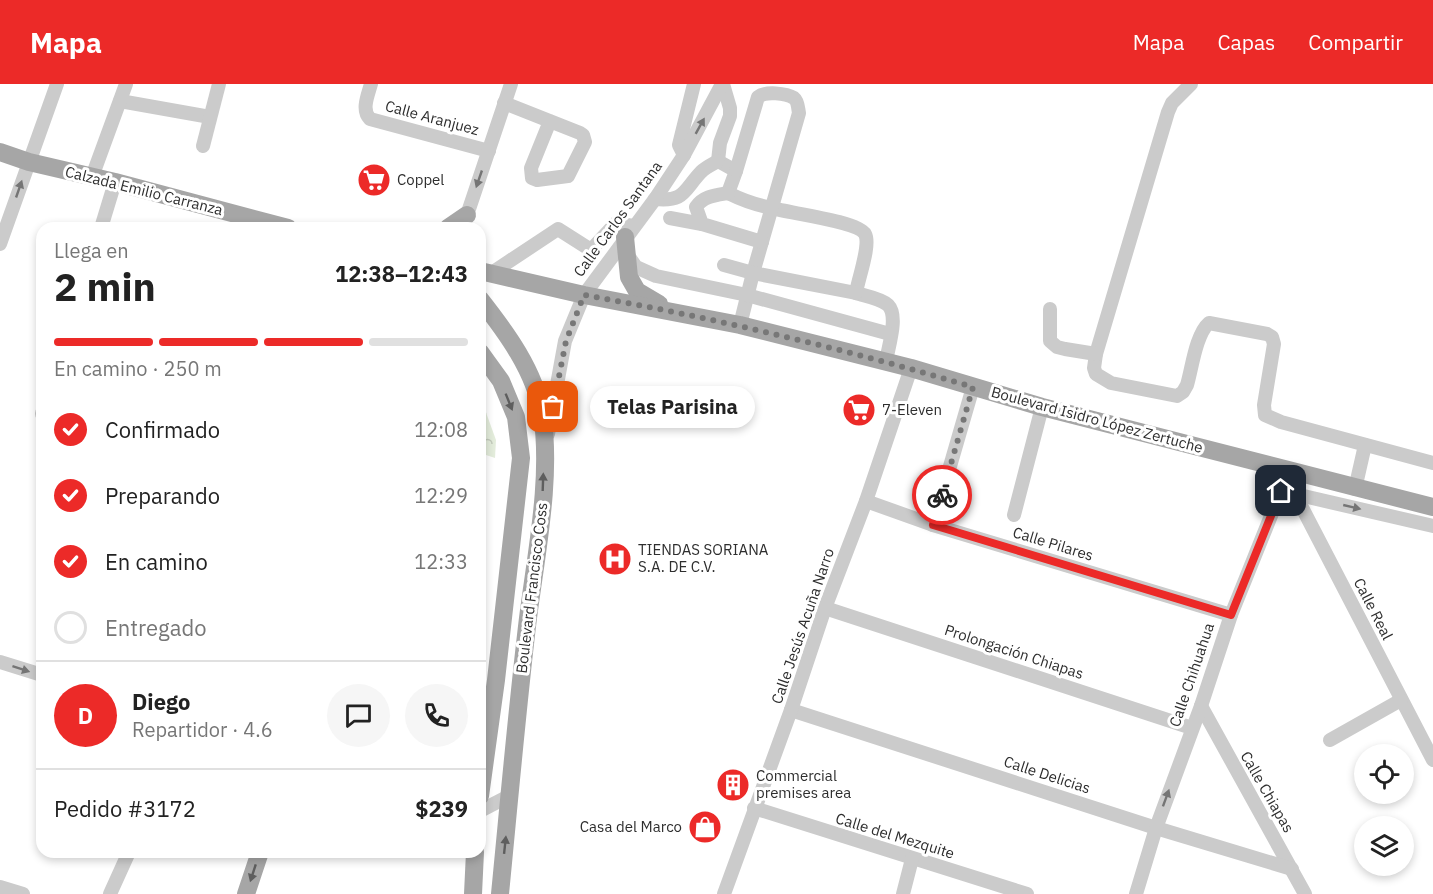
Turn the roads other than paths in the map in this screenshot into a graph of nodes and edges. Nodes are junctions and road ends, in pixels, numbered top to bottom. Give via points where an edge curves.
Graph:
1 (57, 84) edge
2 (126, 84) edge
3 (219, 84) edge
4 (371, 84) edge
5 (511, 84) edge
6 (694, 84) edge
7 (722, 84) edge
8 (1191, 84) edge
9 (120, 101) junction
10 (504, 104) junction
11 (210, 117) junction
12 (550, 121) junction
13 (202, 146) dead end
14 (489, 150) junction
15 (0, 152) edge
16 (684, 155) junction
17 (718, 161) junction
18 (29, 162) junction
19 (736, 171) junction
20 (92, 177) junction
21 (116, 182) junction
22 (728, 193) junction
23 (655, 199) junction
24 (772, 208) junction
25 (670, 218) dead end
26 (103, 222) edge
27 (266, 222) edge
28 (465, 222) edge
29 (702, 224) junction
30 (628, 239) junction
31 (762, 242) junction
32 (0, 244) edge
33 (724, 265) dead end
34 (486, 271) edge
35 (486, 272) edge
36 (753, 273) junction
37 (856, 293) junction
38 (584, 295) junction
39 (747, 295) junction
40 (486, 307) edge
41 (1050, 309) dead end
42 (671, 310) junction
43 (740, 325) junction
44 (890, 334) junction
45 (1096, 354) junction
46 (486, 360) edge
47 (886, 362) junction
48 (911, 368) junction
49 (973, 387) junction
50 (1042, 407) junction
51 (1365, 445) junction
52 (544, 452) junction
53 (1433, 463) edge
54 (1289, 471) junction
55 (1355, 489) junction
56 (1295, 494) junction
57 (866, 501) junction
58 (1433, 507) edge
59 (1014, 514) dead end
60 (933, 525) junction
61 (1433, 526) edge
62 (509, 555) junction
63 (825, 608) junction
64 (1231, 615) junction
65 (0, 662) edge
66 (36, 673) edge
67 (521, 678) junction
68 (496, 681) junction
69 (1401, 700) junction
70 (1201, 706) junction
71 (791, 710) junction
72 (1192, 728) junction
73 (1330, 740) dead end
74 (514, 749) junction
75 (486, 753) edge
76 (1433, 760) edge
77 (509, 796) junction
78 (486, 808) edge
79 (754, 808) junction
80 (1156, 828) junction
81 (126, 858) edge
82 (258, 858) edge
83 (475, 858) edge
84 (912, 860) junction
85 (1292, 869) junction
86 (0, 887) edge
87 (1012, 892) edge
88 (23, 894) edge
89 (110, 894) edge
90 (246, 894) edge
91 (473, 894) edge
92 (500, 894) edge
93 (724, 894) edge
94 (903, 894) edge
95 (1028, 894) edge
96 (1136, 894) edge
97 (1305, 894) edge

1 - 18 street
2 - 9 street
3 - 11 street
4 - 14 street, Calle Aranjuez via 367,117
5 - 10 street
6 - 16 street via 679,145
16 -> 7 street, Calle Carlos Santana
7 - 17 street via 730,116
8 - 45 street via 1168,112
9 - 11 street
9 - 20 street
10 - 12 street
10 - 14 street
11 - 13 street
12 - 12 street via 580,133 585,142 568,176 537,180 532,178 531,168
14 -> 28 street
15 - 18 main road, Calzada Emilio Carranza
16 - 23 street, Calle Carlos Santana
17 - 19 street
17 - 23 street via 702,171 676,198
18 - 20 main road, Calzada Emilio Carranza
32 -> 18 street
19 - 22 street
19 - 24 street via 758,97 769,92 794,98 799,113
20 - 21 main road, Calzada Emilio Carranza
21 - 26 street
21 - 27 main road, Calzada Emilio Carranza
22 - 24 street
22 - 29 street via 709,196 699,203 696,207
23 - 30 street, Calle Carlos Santana
24 - 31 street
24 - 37 street via 860,228 866,235 867,246
25 - 29 street
29 - 31 street
30 - 34 street via 616,223 591,250 558,229
30 - 38 street, Calle Carlos Santana
30 - 39 street via 636,267 650,274
30 - 42 main road via 629,277 638,291
31 - 36 street
33 - 36 street
35 - 38 main road, Boulevard Isidro López Zertuche
36 - 37 street
36 - 39 street
37 - 44 street via 887,304 893,313
38 - 42 main road, Boulevard Isidro López Zertuche
38 - 52 street, Calle Carlos Santana via 566,341
39 - 43 street
39 - 44 street
40 - 52 main road, Boulevard Francisco Coss via 528,372 542,413
41 - 45 street via 1050,340 1057,347
42 - 43 main road, Boulevard Isidro López Zertuche
43 - 47 main road, Boulevard Isidro López Zertuche
44 - 47 street
45 - 51 street via 1094,368 1103,380 1177,396 1184,392 1203,328 1209,323 1267,334 1274,344 1265,415
46 -> 62 main road, Boulevard Francisco Coss via 501,381 516,417 520,448
47 - 48 main road, Boulevard Isidro López Zertuche
48 - 49 main road, Boulevard Isidro López Zertuche
48 - 57 street, Calle Jesús Acuña Narro
49 - 50 main road, Boulevard Isidro López Zertuche
49 - 60 street
50 - 54 main road, Boulevard Isidro López Zertuche
50 - 59 street
51 - 53 street
51 - 55 street
67 -> 52 main road, Boulevard Francisco Coss via 543,493
54 - 55 main road, Boulevard Isidro López Zertuche
54 - 56 street, Calle Real
54 - 64 street, Calle Chihuahua
55 - 58 main road, Boulevard Isidro López Zertuche
56 -> 61 street
56 - 69 street, Calle Real
57 - 60 street, Calle Pilares
57 - 63 street, Calle Jesús Acuña Narro
60 - 64 street, Calle Pilares
62 - 67 main road via 515,663
62 - 68 main road, Boulevard Francisco Coss
63 - 71 street, Calle Jesús Acuña Narro
63 - 72 street, Prolongación Chiapas
64 - 70 street, Calle Chihuahua
65 -> 66 street
67 - 74 main road, Boulevard Francisco Coss
68 - 74 main road via 511,686
68 - 75 main road, Boulevard Francisco Coss
69 - 73 street
69 - 76 street, Calle Real
70 - 72 street, Calle Chihuahua
70 - 85 street, Calle Chiapas
71 - 79 street, Calle Jesús Acuña Narro
71 - 80 street, Calle Delicias
80 -> 72 street, Calle Chihuahua
74 - 77 main road, Boulevard Francisco Coss
77 - 78 street
92 -> 77 main road, Boulevard Francisco Coss
79 - 84 street, Calle del Mezquite
79 - 93 street, Calle Jesús Acuña Narro
80 - 85 street, Calle Delicias
80 - 96 street, Calle Chihuahua
81 - 89 street
82 -> 90 main road
83 - 91 main road
84 - 87 street, Calle del Mezquite
84 - 94 street
85 - 97 street, Calle Chiapas
86 - 88 street
87 - 95 street, Calle del Mezquite

